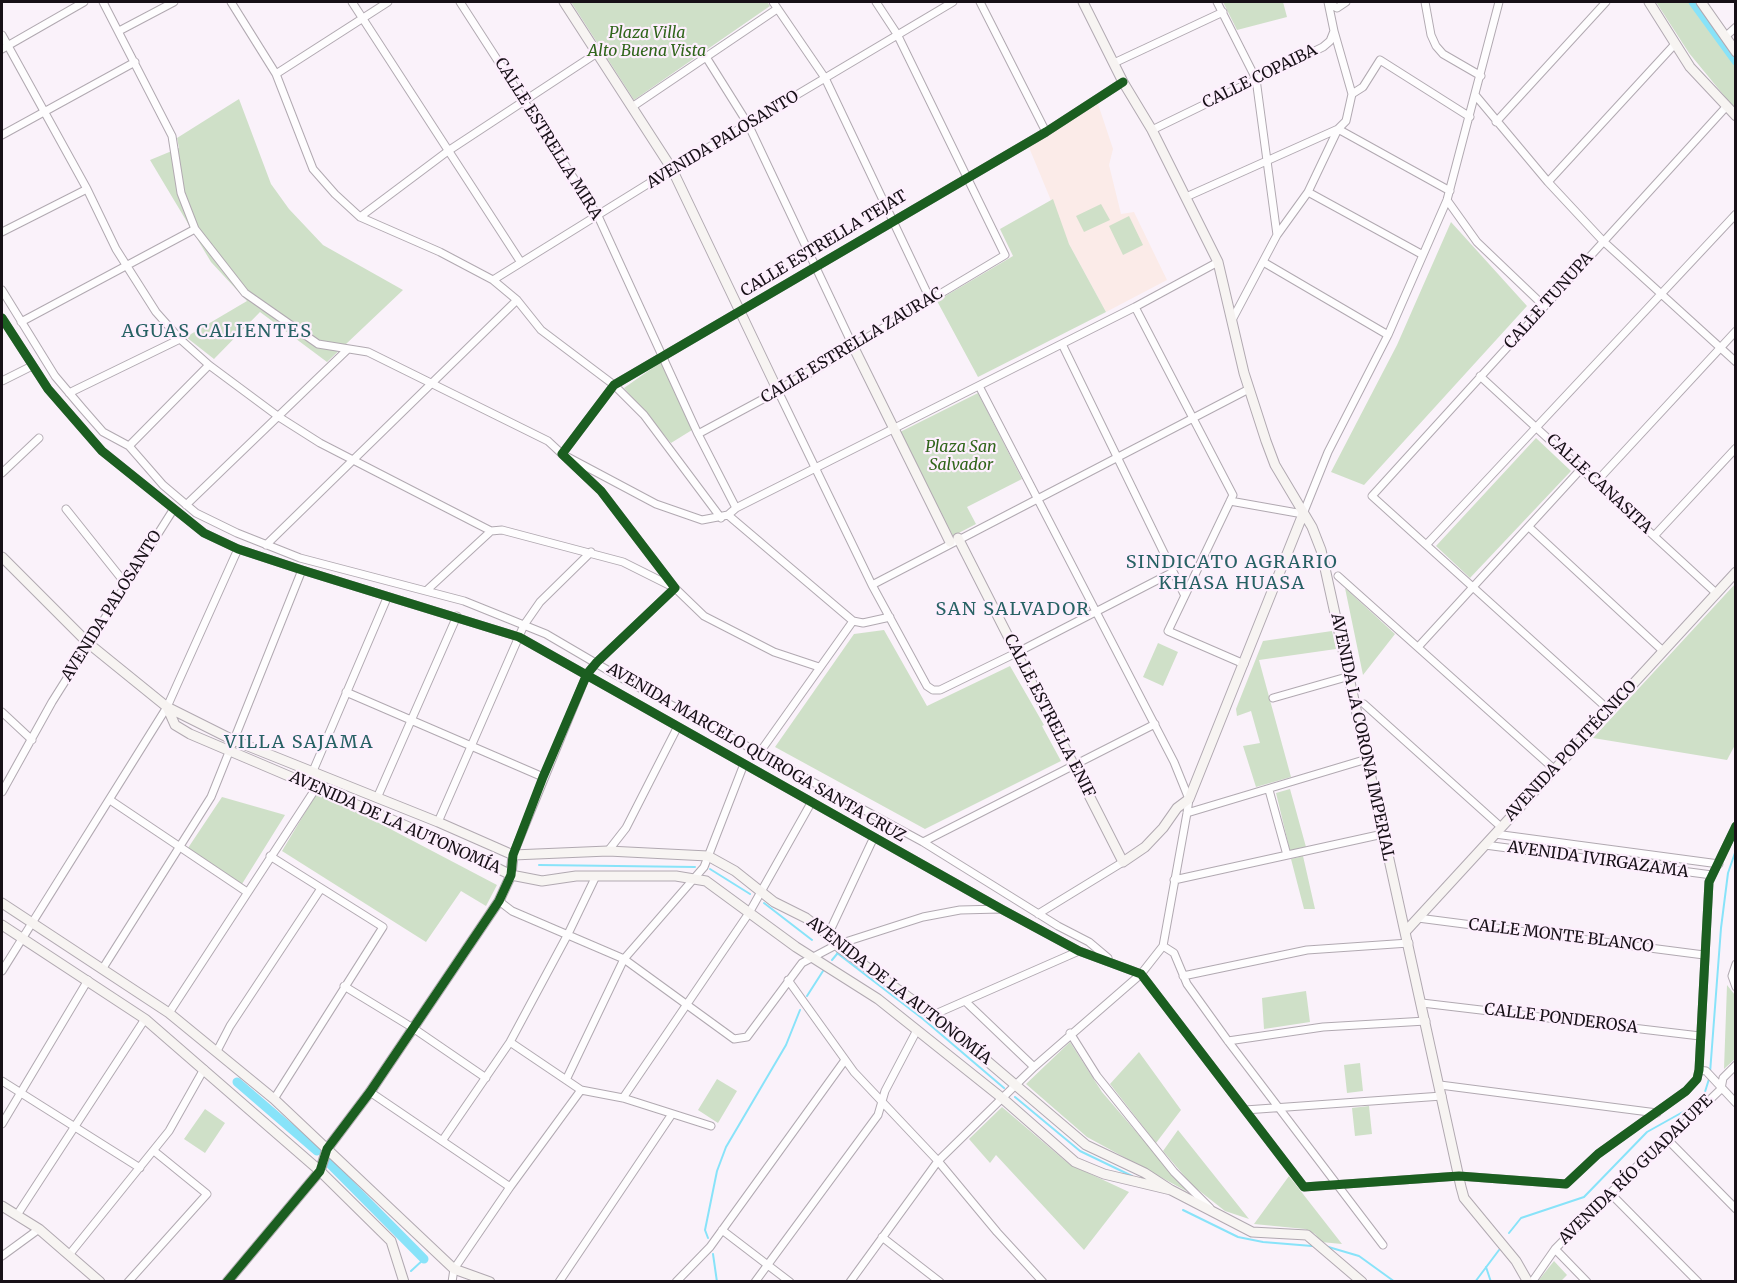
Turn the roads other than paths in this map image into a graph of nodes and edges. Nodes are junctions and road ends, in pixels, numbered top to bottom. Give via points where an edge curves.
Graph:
1 (84, 2) edge
2 (103, 2) edge
3 (174, 2) edge
4 (231, 2) edge
5 (352, 2) edge
6 (388, 2) edge
7 (460, 2) edge
8 (564, 2) edge
9 (773, 2) edge
10 (876, 2) edge
11 (953, 2) edge
12 (980, 2) edge
13 (1083, 2) edge
14 (1217, 2) edge
15 (1328, 2) edge
16 (1347, 2) edge
17 (1425, 2) edge
18 (1499, 2) edge
19 (1606, 2) edge
20 (1649, 2) edge
21 (1701, 2) edge
22 (777, 9) junction
23 (1223, 12) junction
24 (363, 19) junction
25 (1736, 27) edge
26 (118, 31) junction
27 (1334, 31) junction
28 (897, 34) junction
29 (2, 35) edge
30 (1725, 37) junction
31 (1675, 44) junction
32 (4, 48) edge
33 (1736, 52) edge
34 (597, 53) junction
35 (706, 57) junction
36 (135, 62) junction
37 (1114, 63) junction
38 (276, 74) junction
39 (1481, 76) junction
40 (825, 78) junction
41 (1256, 79) junction
42 (1124, 82) junction
43 (1352, 94) junction
44 (1476, 96) junction
45 (525, 102) junction
46 (1726, 106) junction
47 (632, 107) junction
48 (43, 111) junction
49 (1736, 116) edge
50 (1470, 117) junction
51 (1496, 122) junction
52 (748, 124) junction
53 (1338, 129) junction
54 (1152, 130) junction
55 (1046, 132) junction
56 (2, 135) edge
57 (448, 152) junction
58 (1267, 160) junction
59 (672, 169) junction
60 (968, 176) junction
61 (1548, 182) junction
62 (87, 189) junction
63 (1450, 191) junction
64 (1308, 192) junction
65 (1186, 197) junction
66 (1447, 200) junction
67 (1736, 214) edge
68 (598, 216) junction
69 (360, 218) junction
70 (893, 220) junction
71 (195, 229) junction
72 (2, 232) edge
73 (1277, 235) junction
74 (1603, 241) junction
75 (1424, 255) junction
76 (520, 261) junction
77 (1218, 262) junction
78 (1265, 263) junction
79 (127, 265) junction
80 (816, 266) junction
81 (493, 280) junction
82 (2, 290) edge
83 (1660, 294) junction
84 (930, 299) junction
85 (517, 300) junction
86 (1544, 306) junction
87 (1135, 308) junction
88 (739, 312) junction
89 (2, 318) edge
90 (1232, 320) junction
91 (21, 322) junction
92 (1736, 331) edge
93 (1388, 335) junction
94 (180, 339) junction
95 (1062, 344) junction
96 (853, 345) junction
97 (1720, 347) junction
98 (347, 350) junction
99 (661, 355) junction
100 (1736, 362) edge
101 (209, 365) junction
102 (32, 366) junction
103 (1480, 376) junction
104 (2, 381) edge
105 (432, 384) junction
106 (614, 385) junction
107 (979, 386) junction
108 (1249, 389) junction
109 (778, 392) junction
110 (69, 393) junction
111 (279, 417) junction
112 (1194, 417) junction
113 (1536, 427) junction
114 (894, 430) junction
115 (698, 434) junction
116 (39, 438) dead end
117 (129, 446) junction
118 (1736, 448) edge
119 (562, 454) junction
120 (1116, 457) junction
121 (353, 460) junction
122 (1582, 468) junction
123 (814, 469) junction
124 (2, 473) edge
125 (1597, 481) junction
126 (1037, 497) junction
127 (1230, 501) junction
128 (186, 505) junction
129 (736, 508) junction
130 (66, 509) dead end
131 (173, 510) junction
132 (1304, 514) junction
133 (724, 516) junction
134 (1528, 527) junction
135 (491, 531) junction
136 (1655, 535) junction
137 (954, 540) junction
138 (1427, 544) junction
139 (266, 545) junction
140 (238, 549) junction
141 (591, 552) junction
142 (2, 557) edge
143 (302, 570) junction
144 (1173, 572) junction
145 (1736, 572) edge
146 (1338, 576) dead end
147 (125, 583) junction
148 (872, 585) junction
149 (1473, 587) junction
150 (675, 588) junction
151 (426, 591) junction
152 (1716, 593) junction
153 (1184, 594) junction
154 (387, 597) junction
155 (1096, 611) junction
156 (457, 616) junction
157 (890, 617) junction
158 (853, 621) junction
159 (524, 625) junction
160 (519, 637) junction
161 (88, 643) junction
162 (1419, 646) junction
163 (1663, 651) junction
164 (1016, 653) junction
165 (597, 662) junction
166 (1244, 664) junction
167 (819, 667) junction
168 (587, 674) junction
169 (1350, 676) junction
170 (346, 692) junction
171 (1273, 698) dead end
172 (1364, 704) dead end
173 (168, 707) junction
174 (1609, 710) junction
175 (2, 711) edge
176 (411, 720) junction
177 (1155, 724) junction
178 (677, 728) junction
179 (233, 740) junction
180 (32, 741) junction
181 (470, 745) junction
182 (229, 750) junction
183 (760, 752) junction
184 (1367, 759) junction
185 (744, 764) junction
186 (1076, 765) junction
187 (1554, 770) junction
188 (313, 771) junction
189 (543, 777) junction
190 (316, 788) junction
191 (1269, 790) junction
192 (2, 792) edge
193 (377, 798) junction
194 (1189, 799) junction
195 (110, 800) junction
196 (811, 802) junction
197 (1187, 813) junction
198 (438, 822) junction
199 (1736, 826) edge
200 (1498, 830) junction
201 (1383, 834) junction
202 (874, 837) junction
203 (923, 842) junction
204 (1485, 845) junction
205 (180, 847) junction
206 (608, 851) junction
207 (513, 855) junction
208 (1287, 855) junction
209 (270, 856) junction
210 (708, 856) junction
211 (1123, 862) junction
212 (1719, 864) junction
213 (510, 875) junction
214 (1712, 875) junction
215 (596, 876) junction
216 (696, 878) junction
217 (1173, 880) junction
218 (320, 890) junction
219 (247, 892) junction
220 (763, 892) junction
221 (499, 902) junction
222 (2, 903) edge
223 (1002, 910) junction
224 (749, 913) junction
225 (1038, 914) junction
226 (1418, 918) junction
227 (34, 923) junction
228 (2, 925) edge
229 (1406, 931) junction
230 (568, 934) junction
231 (828, 934) junction
232 (22, 938) junction
233 (1409, 943) junction
234 (836, 945) junction
235 (1163, 946) junction
236 (1079, 951) junction
237 (1704, 955) junction
238 (815, 958) junction
239 (624, 959) junction
240 (1112, 962) junction
241 (1736, 964) edge
242 (103, 968) junction
243 (2, 971) edge
244 (1141, 974) junction
245 (1183, 976) junction
246 (88, 980) junction
247 (788, 980) junction
248 (344, 986) junction
249 (1736, 987) edge
250 (965, 1001) junction
251 (1422, 1003) junction
252 (687, 1005) junction
253 (169, 1013) junction
254 (933, 1015) junction
255 (145, 1019) junction
256 (1426, 1021) junction
257 (413, 1028) junction
258 (917, 1030) junction
259 (1070, 1033) junction
260 (1700, 1036) junction
261 (1228, 1041) junction
262 (510, 1042) junction
263 (217, 1051) junction
264 (845, 1060) junction
265 (1736, 1065) edge
266 (1034, 1067) junction
267 (204, 1069) junction
268 (1702, 1070) junction
269 (486, 1078) junction
270 (566, 1080) junction
271 (2, 1081) edge
272 (1018, 1085) junction
273 (1440, 1085) junction
274 (1721, 1089) junction
275 (581, 1090) junction
276 (22, 1092) junction
277 (370, 1092) junction
278 (1442, 1096) junction
279 (623, 1098) junction
280 (1002, 1098) junction
281 (274, 1099) junction
282 (882, 1103) junction
283 (1736, 1103) edge
284 (1279, 1106) junction
285 (1245, 1110) junction
286 (1657, 1113) junction
287 (672, 1114) junction
288 (2, 1124) edge
289 (75, 1125) junction
290 (711, 1126) dead end
291 (1668, 1140) junction
292 (442, 1141) junction
293 (327, 1149) junction
294 (154, 1151) junction
295 (938, 1161) junction
296 (140, 1168) junction
297 (320, 1171) junction
298 (1459, 1176) junction
299 (1336, 1183) junction
300 (510, 1187) junction
301 (1171, 1190) junction
302 (1610, 1193) junction
303 (2, 1206) edge
304 (1210, 1208) junction
305 (1736, 1209) edge
306 (17, 1215) junction
307 (39, 1229) junction
308 (722, 1230) junction
309 (882, 1237) junction
310 (1383, 1245) dead end
311 (1555, 1249) junction
312 (69, 1255) junction
313 (2, 1256) edge
314 (768, 1265) junction
315 (454, 1269) junction
316 (1040, 1280) edge
317 (98, 1281) edge
318 (128, 1281) edge
319 (227, 1281) edge
320 (404, 1281) edge
321 (452, 1281) edge
322 (490, 1281) edge
323 (559, 1281) edge
324 (676, 1281) edge
325 (755, 1281) edge
326 (790, 1281) edge
327 (850, 1281) edge
328 (940, 1281) edge
329 (1362, 1281) edge
330 (1530, 1281) edge
331 (1587, 1281) edge
332 (1698, 1281) edge

1 - 32 street
2 - 26 street
3 - 26 street
4 - 38 street
5 - 24 street
6 - 24 street
7 - 45 street, CALLE ESTRELLA MIRA
8 - 34 street
9 - 22 street
10 - 28 street
11 - 28 street, AVENIDA PALOSANTO
12 - 55 street
13 - 37 street, AVENIDA LA CORONA IMPERIAL
14 - 23 street
15 - 16 street via 1337,8
15 - 27 street, CALLE COPAIBA
17 - 39 street via 1436,46
18 - 39 street
19 - 51 street
20 - 31 street
21 - 30 street
22 - 35 street
22 - 40 street
23 - 37 street
23 - 41 street
24 - 38 street
24 - 57 street
25 - 30 street
26 - 36 street
27 - 41 street, CALLE COPAIBA via 1323,47
27 - 43 street
28 - 40 street, AVENIDA PALOSANTO
28 - 60 street
29 - 32 street
30 - 33 street
31 - 46 street via 1690,67
31 - 61 street
32 - 48 street
34 - 45 street
34 - 47 street
35 - 47 street
35 - 52 street
36 - 48 street
36 - 71 street via 172,136 181,193
37 - 42 street, AVENIDA LA CORONA IMPERIAL
38 - 69 street via 313,169
39 - 44 street
40 - 52 street, AVENIDA PALOSANTO
40 - 70 street
41 - 54 street, CALLE COPAIBA
41 - 58 street
42 - 54 street, AVENIDA LA CORONA IMPERIAL
42 - 55 street, CALLE ESTRELLA TEJAT
43 - 50 street via 1363,87 1380,60
43 - 53 street via 1346,121
44 - 50 street
44 - 51 street
45 - 57 street
45 - 68 street, CALLE ESTRELLA MIRA
46 - 49 street
46 - 74 street, CALLE TUNUPA
47 - 59 street
48 - 56 street
48 - 62 street
50 - 63 street
51 - 61 street
52 - 59 street, AVENIDA PALOSANTO
52 - 80 street
53 - 58 street
53 - 63 street
53 - 64 street
54 - 65 street, AVENIDA LA CORONA IMPERIAL
55 - 60 street, CALLE ESTRELLA TEJAT
57 - 69 street
57 - 76 street
58 - 65 street
58 - 73 street
59 - 68 street, AVENIDA PALOSANTO
59 - 88 street
60 - 70 street, CALLE ESTRELLA TEJAT
60 - 84 street, CALLE ESTRELLA ZAURAC via 1005,255
61 - 74 street
62 - 72 street
62 - 79 street
63 - 66 street
64 - 73 street
64 - 75 street
65 - 77 street, AVENIDA LA CORONA IMPERIAL
66 - 75 street
66 - 86 street via 1477,242
67 - 83 street
68 - 76 street, AVENIDA PALOSANTO
68 - 99 street, CALLE ESTRELLA MIRA
69 - 81 street
70 - 80 street, CALLE ESTRELLA TEJAT
70 - 84 street
71 - 79 street
71 - 98 street via 245,293 318,344
73 - 78 street
74 - 83 street
74 - 86 street, CALLE TUNUPA
75 - 93 street
76 - 81 street, AVENIDA PALOSANTO
77 - 87 street
77 - 90 street, AVENIDA LA CORONA IMPERIAL
78 - 90 street
78 - 93 street
79 - 91 street
79 - 94 street via 156,312
80 - 88 street, CALLE ESTRELLA TEJAT
80 - 96 street
81 - 85 street
82 - 91 street, AVENIDA MARCELO QUIROGA SANTA CRUZ
83 - 97 street
83 - 113 street
84 - 96 street, CALLE ESTRELLA ZAURAC
85 - 105 street
85 - 106 street via 559,346
86 - 103 street, CALLE TUNUPA
87 - 95 street
87 - 112 street
88 - 99 street, CALLE ESTRELLA TEJAT
88 - 109 street
89 - 102 street, AVENIDA MARCELO QUIROGA SANTA CRUZ
90 - 108 street, AVENIDA LA CORONA IMPERIAL
91 - 110 street, AVENIDA MARCELO QUIROGA SANTA CRUZ
92 - 97 street
93 - 132 street via 1328,452
94 - 101 street
94 - 110 street
95 - 107 street
95 - 120 street
96 - 109 street, CALLE ESTRELLA ZAURAC
96 - 114 street, CALLE ESTRELLA ENIF
97 - 100 street
97 - 125 street
98 - 105 street via 368,352
98 - 111 street
99 - 106 street, CALLE ESTRELLA TEJAT
99 - 115 street, CALLE ESTRELLA MIRA
101 - 111 street
101 - 117 street
102 - 104 street
102 - 131 street, AVENIDA MARCELO QUIROGA SANTA CRUZ via 102,452
103 - 113 street, CALLE CANASITA
103 - 138 street, CALLE TUNUPA via 1372,496
105 - 119 street via 548,441
105 - 121 street
106 - 119 street, CALLE ESTRELLA TEJAT
106 - 133 street via 644,415
107 - 114 street
107 - 126 street
108 - 112 street
108 - 132 street, AVENIDA LA CORONA IMPERIAL via 1275,465
109 - 115 street, CALLE ESTRELLA ZAURAC
109 - 123 street
110 - 117 street, AVENIDA MARCELO QUIROGA SANTA CRUZ via 103,432
111 - 121 street
111 - 128 street
112 - 120 street
112 - 127 street via 1233,495
113 - 122 street, CALLE CANASITA
113 - 138 street
114 - 123 street
114 - 137 street, CALLE ESTRELLA ENIF
115 - 129 street, CALLE ESTRELLA MIRA
116 - 124 street
117 - 128 street, AVENIDA MARCELO QUIROGA SANTA CRUZ
118 - 136 street
119 - 133 street via 656,504 702,520
119 - 150 street via 601,491
120 - 126 street
120 - 144 street
121 - 135 street
121 - 139 street
122 - 125 street, CALLE CANASITA
122 - 134 street
123 - 129 street
123 - 148 street
125 - 136 street, CALLE CANASITA
126 - 137 street
126 - 155 street
127 - 132 street
127 - 153 street
128 - 139 street, AVENIDA MARCELO QUIROGA SANTA CRUZ
129 - 133 street
130 - 147 street
131 - 140 street, AVENIDA MARCELO QUIROGA SANTA CRUZ via 204,533
131 - 147 street, AVENIDA PALOSANTO
132 - 166 street
132 - 169 street, AVENIDA LA CORONA IMPERIAL via 1322,550
133 - 158 street
134 - 149 street
134 - 163 street
135 - 141 street via 502,530
135 - 151 street
136 - 152 street, CALLE CANASITA
137 - 148 street
137 - 164 street, CALLE ESTRELLA ENIF
138 - 149 street
139 - 151 street, AVENIDA MARCELO QUIROGA SANTA CRUZ via 300,558
140 - 143 street, AVENIDA MARCELO QUIROGA SANTA CRUZ
140 - 173 street
141 - 150 street via 623,562
141 - 159 street via 540,602
142 - 161 street, AVENIDA DE LA AUTONOMÍA
143 - 154 street, AVENIDA MARCELO QUIROGA SANTA CRUZ
143 - 179 street
144 - 153 street
144 - 155 street
145 - 152 street, AVENIDA POLITÉCNICO
146 - 162 street
147 - 161 street, AVENIDA PALOSANTO
148 - 157 street
149 - 162 street
149 - 174 street
150 - 165 street
150 - 167 street via 704,616 774,652
151 - 159 street, AVENIDA MARCELO QUIROGA SANTA CRUZ via 464,601
152 - 163 street, AVENIDA POLITÉCNICO
153 - 166 street via 1168,631
154 - 156 street, AVENIDA MARCELO QUIROGA SANTA CRUZ
154 - 170 street
155 - 164 street
155 - 177 street
156 - 160 street, AVENIDA MARCELO QUIROGA SANTA CRUZ
156 - 176 street
157 - 158 street via 863,623
157 - 164 street via 927,686 933,690
158 - 167 street
159 - 160 street
159 - 165 street, AVENIDA MARCELO QUIROGA SANTA CRUZ
160 - 168 street, AVENIDA MARCELO QUIROGA SANTA CRUZ
160 - 181 street
161 - 173 street, AVENIDA DE LA AUTONOMÍA
161 - 180 street, AVENIDA PALOSANTO
162 - 187 street
163 - 174 street, AVENIDA POLITÉCNICO
164 - 186 street, CALLE ESTRELLA ENIF
165 - 168 street
165 - 183 street, AVENIDA MARCELO QUIROGA SANTA CRUZ
166 - 194 street
167 - 183 street
168 - 178 street, AVENIDA MARCELO QUIROGA SANTA CRUZ
168 - 189 street
169 - 171 street
169 - 184 street, AVENIDA LA CORONA IMPERIAL
170 - 176 street
170 - 188 street
172 - 200 street
173 - 179 street, AVENIDA DE LA AUTONOMÍA
173 - 182 street, AVENIDA DE LA AUTONOMÍA via 175,724
173 - 195 street
174 - 187 street, AVENIDA POLITÉCNICO
175 - 180 street
176 - 181 street
176 - 193 street
177 - 186 street
177 - 194 street
178 - 185 street, AVENIDA MARCELO QUIROGA SANTA CRUZ
178 - 206 street via 626,828
179 - 182 street
179 - 188 street, AVENIDA DE LA AUTONOMÍA
180 - 192 street, AVENIDA PALOSANTO
181 - 189 street
181 - 198 street
182 - 190 street, AVENIDA DE LA AUTONOMÍA
182 - 205 street via 211,797
183 - 203 street, AVENIDA MARCELO QUIROGA SANTA CRUZ
184 - 191 street
184 - 201 street, AVENIDA LA CORONA IMPERIAL
185 - 196 street, AVENIDA MARCELO QUIROGA SANTA CRUZ
185 - 210 street
186 - 203 street
186 - 211 street, CALLE ESTRELLA ENIF
187 - 200 street, AVENIDA POLITÉCNICO
188 - 193 street, AVENIDA DE LA AUTONOMÍA
189 - 207 street
190 - 209 street
190 - 213 street, AVENIDA DE LA AUTONOMÍA via 451,845
191 - 197 street
191 - 208 street
193 - 198 street, AVENIDA DE LA AUTONOMÍA
194 - 197 street
194 - 211 street via 1145,847
195 - 205 street
195 - 227 street
196 - 202 street, AVENIDA MARCELO QUIROGA SANTA CRUZ
196 - 220 street
197 - 217 street
198 - 207 street, AVENIDA DE LA AUTONOMÍA
199 - 212 street, AVENIDA RÍO GUADALUPE
200 - 204 street, AVENIDA POLITÉCNICO
200 - 212 street, AVENIDA IVIRGAZAMA
201 - 208 street
201 - 229 street, AVENIDA LA CORONA IMPERIAL
202 - 223 street, AVENIDA MARCELO QUIROGA SANTA CRUZ
202 - 231 street
203 - 225 street, AVENIDA MARCELO QUIROGA SANTA CRUZ
204 - 214 street, AVENIDA IVIRGAZAMA
204 - 226 street, AVENIDA POLITÉCNICO
205 - 219 street
205 - 242 street
206 - 207 street, AVENIDA DE LA AUTONOMÍA
206 - 210 street, AVENIDA DE LA AUTONOMÍA
207 - 213 street
208 - 217 street
209 - 218 street
209 - 219 street
210 - 216 street
210 - 220 street, AVENIDA DE LA AUTONOMÍA
211 - 225 street
212 - 214 street, AVENIDA RÍO GUADALUPE
213 - 215 street, AVENIDA DE LA AUTONOMÍA via 542,881
213 - 221 street
214 - 237 street, AVENIDA RÍO GUADALUPE
215 - 216 street, AVENIDA DE LA AUTONOMÍA
215 - 230 street
216 - 224 street, AVENIDA DE LA AUTONOMÍA via 706,881
216 - 239 street
217 - 235 street
218 - 248 street via 382,927
218 - 263 street
219 - 253 street
220 - 224 street
220 - 231 street, AVENIDA DE LA AUTONOMÍA
221 - 230 street
221 - 257 street
222 - 227 street
223 - 234 street via 923,917
223 - 236 street, AVENIDA MARCELO QUIROGA SANTA CRUZ
224 - 238 street, AVENIDA DE LA AUTONOMÍA
224 - 252 street
225 - 240 street, AVENIDA MARCELO QUIROGA SANTA CRUZ via 1089,942
226 - 229 street, AVENIDA POLITÉCNICO
226 - 237 street, CALLE MONTE BLANCO
227 - 232 street
227 - 242 street
228 - 232 street
229 - 233 street, AVENIDA LA CORONA IMPERIAL
230 - 239 street
230 - 262 street
231 - 234 street, AVENIDA DE LA AUTONOMÍA
232 - 243 street
232 - 246 street
233 - 245 street via 1307,950
233 - 251 street, AVENIDA LA CORONA IMPERIAL
234 - 238 street
234 - 254 street, AVENIDA DE LA AUTONOMÍA
235 - 244 street
235 - 245 street via 1174,953
236 - 240 street, AVENIDA MARCELO QUIROGA SANTA CRUZ
236 - 250 street
237 - 260 street, AVENIDA RÍO GUADALUPE
238 - 247 street via 802,963
238 - 258 street, AVENIDA DE LA AUTONOMÍA
239 - 252 street
239 - 270 street
240 - 244 street, AVENIDA MARCELO QUIROGA SANTA CRUZ
241 - 249 street via 1732,976
242 - 253 street
244 - 259 street
244 - 285 street
245 - 261 street
246 - 255 street
246 - 276 street
247 - 252 street via 747,1037 734,1039
247 - 264 street
248 - 257 street
248 - 281 street
250 - 254 street
250 - 266 street
251 - 256 street, AVENIDA LA CORONA IMPERIAL
251 - 260 street, CALLE PONDEROSA
252 - 279 street
253 - 263 street
254 - 272 street, AVENIDA DE LA AUTONOMÍA
255 - 267 street
255 - 289 street
256 - 261 street via 1323,1027
256 - 273 street, AVENIDA LA CORONA IMPERIAL
257 - 269 street
257 - 277 street
258 - 280 street, AVENIDA DE LA AUTONOMÍA
258 - 282 street
259 - 266 street
259 - 304 street via 1097,1076 1174,1172
260 - 268 street, AVENIDA RÍO GUADALUPE
261 - 284 street
262 - 269 street
262 - 270 street
263 - 281 street
264 - 282 street
264 - 308 street
265 - 274 street, AVENIDA RÍO GUADALUPE via 1723,1078
266 - 272 street
267 - 294 street
267 - 297 street
268 - 274 street
268 - 286 street, AVENIDA RÍO GUADALUPE via 1686,1091
269 - 292 street
270 - 275 street
271 - 276 street
272 - 280 street
272 - 301 street, AVENIDA DE LA AUTONOMÍA via 1086,1145
273 - 278 street, AVENIDA LA CORONA IMPERIAL
273 - 286 street
274 - 283 street
274 - 291 street, AVENIDA RÍO GUADALUPE
275 - 279 street
275 - 300 street
276 - 288 street
276 - 289 street
277 - 292 street
277 - 293 street
278 - 284 street
278 - 298 street, AVENIDA LA CORONA IMPERIAL
279 - 287 street
280 - 295 street
280 - 301 street, AVENIDA DE LA AUTONOMÍA via 1075,1162 1104,1174
281 - 293 street
282 - 295 street
282 - 314 street via 878,1115
284 - 285 street
284 - 299 street
285 - 299 street via 1304,1188
286 - 298 street, AVENIDA RÍO GUADALUPE via 1598,1154 1566,1184
287 - 290 street
287 - 323 street
289 - 296 street
289 - 306 street
291 - 302 street, AVENIDA RÍO GUADALUPE
291 - 305 street
292 - 300 street
293 - 297 street
293 - 315 street
294 - 296 street
294 - 318 street via 207,1194
295 - 309 street
295 - 316 street
296 - 312 street
297 - 319 street
297 - 320 street via 391,1241
298 - 299 street
298 - 330 street, AVENIDA LA CORONA IMPERIAL via 1464,1198
299 - 310 street
300 - 315 street
301 - 304 street
302 - 311 street, AVENIDA RÍO GUADALUPE
302 - 332 street
303 - 306 street
304 - 329 street via 1252,1232 1307,1235
306 - 307 street
307 - 312 street
307 - 313 street
308 - 314 street
308 - 324 street
309 - 327 street
309 - 328 street
311 - 330 street, AVENIDA RÍO GUADALUPE
311 - 331 street
312 - 317 street
314 - 325 street
314 - 326 street
315 - 321 street
315 - 322 street

